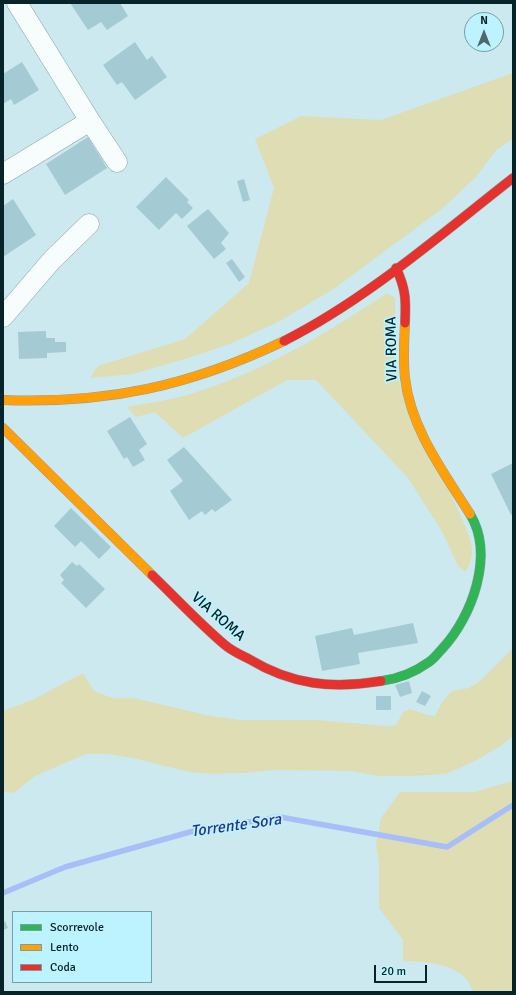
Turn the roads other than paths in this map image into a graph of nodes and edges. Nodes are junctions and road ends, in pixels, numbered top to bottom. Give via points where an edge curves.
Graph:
1 (17, 3) edge
2 (90, 121) junction
3 (117, 162) dead end
4 (3, 174) edge
5 (513, 178) edge
6 (89, 224) dead end
7 (396, 268) junction
8 (3, 317) edge
9 (3, 400) edge
10 (3, 428) edge

1 - 2 street
2 - 3 street
2 - 4 street
5 - 7 street
6 - 8 street via 52,260
7 - 9 street via 292,337 212,372 171,385 96,398 52,401
7 - 10 street, VIA ROMA via 406,296 405,378 414,420 473,519 478,533 481,559 470,607 455,635 430,662 396,679 352,686 313,684 288,678 262,667 226,646 99,525

